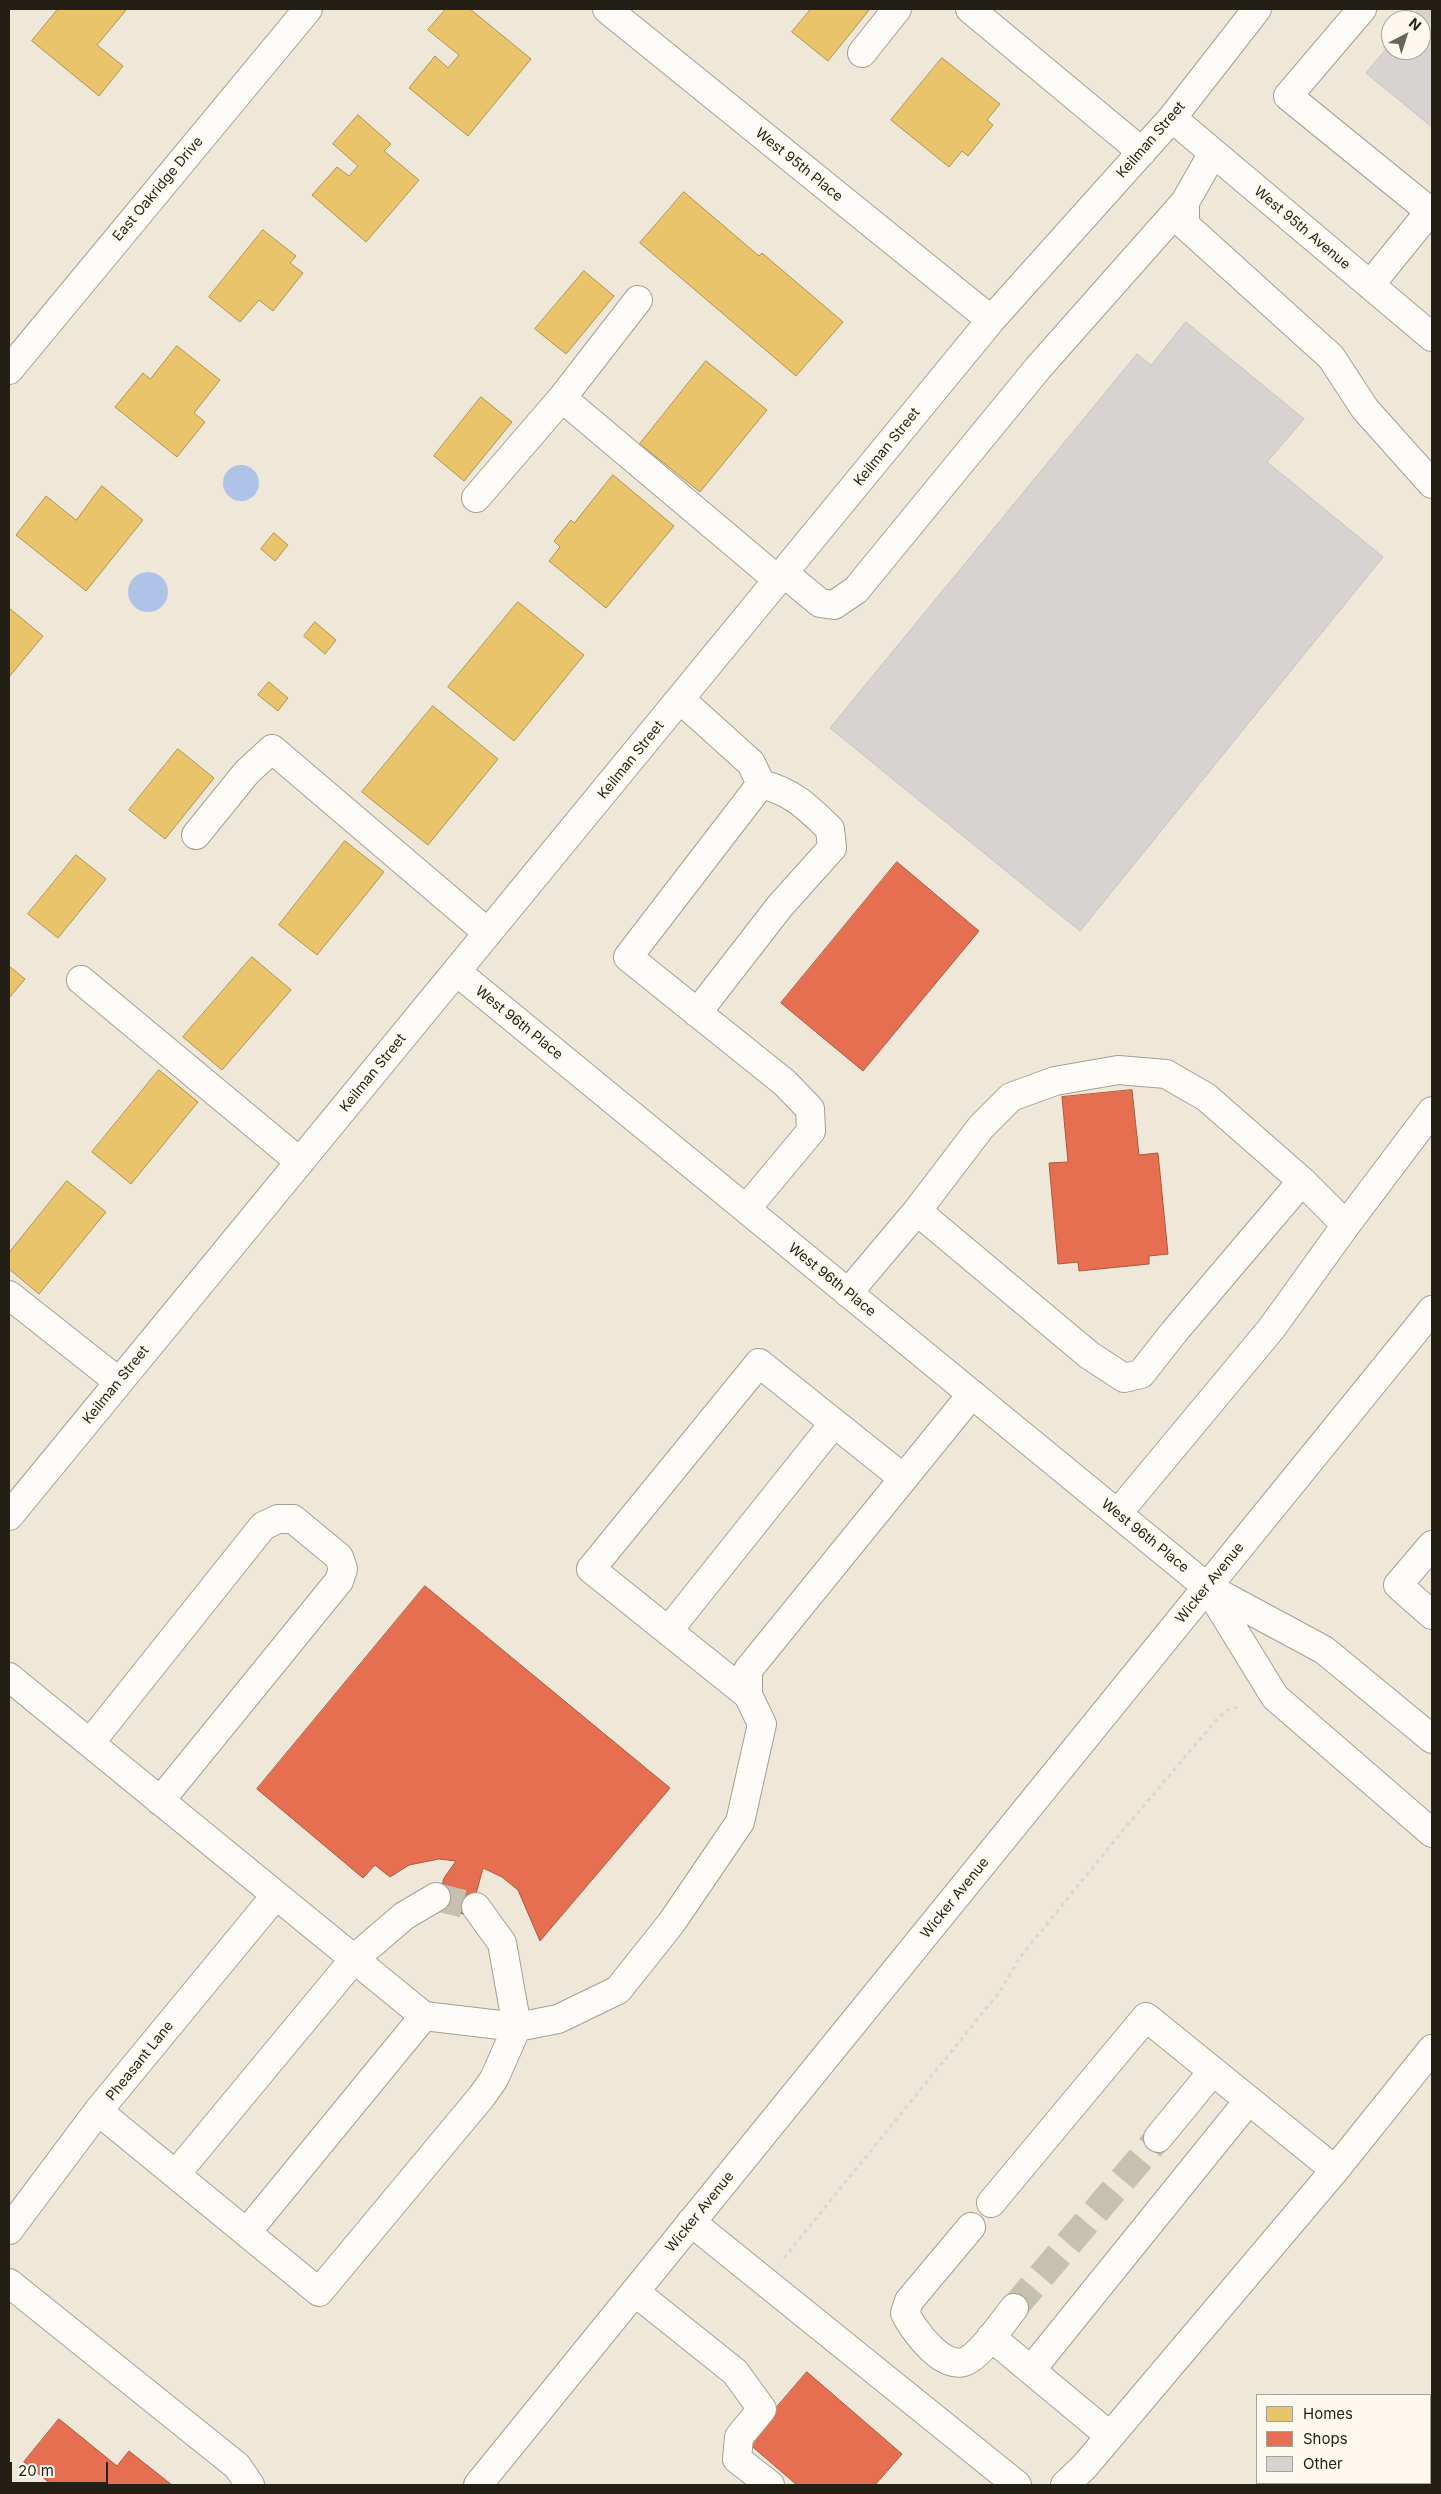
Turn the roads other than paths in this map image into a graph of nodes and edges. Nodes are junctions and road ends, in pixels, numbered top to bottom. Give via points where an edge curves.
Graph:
1 (308, 9) edge
2 (607, 9) edge
3 (897, 9) edge
4 (970, 9) edge
5 (1257, 9) edge
6 (1362, 9) edge
7 (862, 53) dead end
8 (1172, 118) junction
9 (1142, 152) junction
10 (1213, 153) junction
11 (1184, 202) junction
12 (1431, 212) edge
13 (1370, 285) junction
14 (638, 300) dead end
15 (991, 320) junction
16 (1432, 337) edge
17 (9, 370) edge
18 (562, 398) junction
19 (1432, 484) edge
20 (476, 498) dead end
21 (781, 576) junction
22 (680, 700) junction
23 (761, 784) junction
24 (196, 835) dead end
25 (488, 933) junction
26 (457, 972) junction
27 (81, 980) dead end
28 (697, 1013) junction
29 (1432, 1111) edge
30 (300, 1162) junction
31 (1302, 1181) junction
32 (746, 1209) junction
33 (917, 1211) junction
34 (1346, 1225) junction
35 (848, 1293) junction
36 (9, 1295) edge
37 (1432, 1310) edge
38 (119, 1382) junction
39 (972, 1394) junction
40 (834, 1423) junction
41 (903, 1478) junction
42 (1118, 1513) junction
43 (9, 1516) edge
44 (1432, 1544) edge
45 (1207, 1587) junction
46 (1432, 1615) edge
47 (668, 1632) junction
48 (9, 1677) edge
49 (748, 1695) junction
50 (1432, 1739) edge
51 (90, 1743) junction
52 (160, 1801) junction
53 (1432, 1833) edge
54 (276, 1895) junction
55 (436, 1897) tunnel mouth
56 (476, 1907) tunnel mouth
57 (354, 1958) junction
58 (424, 2016) junction
59 (517, 2026) junction
60 (1432, 2049) edge
61 (1213, 2071) junction
62 (1248, 2100) junction
63 (98, 2111) junction
64 (1158, 2138) tunnel mouth
65 (1334, 2170) junction
66 (176, 2174) junction
67 (991, 2202) dead end
68 (691, 2222) junction
69 (972, 2227) dead end
70 (9, 2230) edge
71 (247, 2232) junction
72 (9, 2283) edge
73 (635, 2292) junction
74 (1014, 2308) tunnel mouth
75 (991, 2337) junction
76 (1031, 2370) junction
77 (1110, 2436) junction
78 (250, 2485) edge
79 (478, 2485) edge
80 (770, 2485) edge
81 (1016, 2485) edge
82 (1064, 2485) edge

1 - 17 main road, East Oakridge Drive
2 - 15 main road, West 95th Place
3 - 7 main road
4 - 9 main road
5 - 8 main road, Keilman Street
6 - 12 main road via 1288,96
8 - 9 main road, Keilman Street
8 - 10 main road, West 95th Avenue
9 - 15 main road, Keilman Street
10 - 11 main road
10 - 13 main road, West 95th Avenue
11 - 19 main road via 1185,225 1331,357 1365,409
11 - 21 main road via 1038,368 856,590 834,605 820,603
12 - 13 main road
13 - 16 main road, West 95th Avenue
14 - 18 main road
15 - 21 main road, Keilman Street
18 - 20 main road
18 - 21 main road
21 - 22 main road, Keilman Street
22 - 23 main road via 751,763
22 - 25 main road, Keilman Street
23 - 28 main road via 628,957
23 - 28 main road via 782,789 800,800 830,829 832,848 780,906
24 - 25 main road via 247,772 272,749
25 - 26 main road, Keilman Street
26 - 30 main road, Keilman Street
26 - 32 main road, West 96th Place
27 - 30 main road
28 - 32 main road via 785,1083 810,1109 811,1131
29 - 34 main road
30 - 38 main road, Keilman Street
31 - 33 main road via 1206,1097 1166,1074 1118,1070 1055,1081 1011,1097 982,1127
31 - 33 main road via 1141,1374 1124,1378 1089,1355
31 - 34 main road
32 - 35 main road, West 96th Place
33 - 35 main road
34 - 42 main road via 1271,1329
35 - 39 main road, West 96th Place
36 - 38 main road
37 - 45 main road, Wicker Avenue
38 - 43 main road, Keilman Street
39 - 41 main road
39 - 42 main road, West 96th Place
40 - 41 main road
40 - 47 main road
40 - 47 main road via 759,1363 591,1569
41 - 49 main road via 748,1670
42 - 45 main road, West 96th Place
44 - 46 main road via 1398,1585
45 - 50 main road, West 96th Place via 1324,1650
45 - 53 main road, West 96th Place via 1276,1697
45 - 68 main road, Wicker Avenue
47 - 49 main road
48 - 51 main road
49 - 59 main road via 762,1724 740,1822 677,1914 618,1990 558,2019
51 - 52 main road
51 - 52 main road via 263,1526 278,1519 293,1519 339,1556 343,1569 339,1581
52 - 54 main road
54 - 57 main road
54 - 63 main road, Pheasant Lane
55 - 57 main road via 404,1916
56 - 59 main road via 502,1943
57 - 58 main road
57 - 66 main road
58 - 59 main road
58 - 71 main road
59 - 71 main road via 490,2085 319,2292
60 - 65 main road
61 - 62 main road
61 - 64 main road
61 - 67 main road via 1146,2016
62 - 65 main road
62 - 76 main road
63 - 66 main road
63 - 70 main road, Pheasant Lane
65 - 77 main road
66 - 71 main road
68 - 73 main road, Wicker Avenue
68 - 81 main road
69 - 75 main road via 909,2301 905,2314 924,2342 955,2362 967,2362
72 - 78 main road via 237,2466
73 - 79 main road, Wicker Avenue
73 - 80 main road via 736,2372 762,2409 739,2437 737,2459
74 - 75 main road
75 - 76 main road
76 - 77 main road
77 - 82 main road

